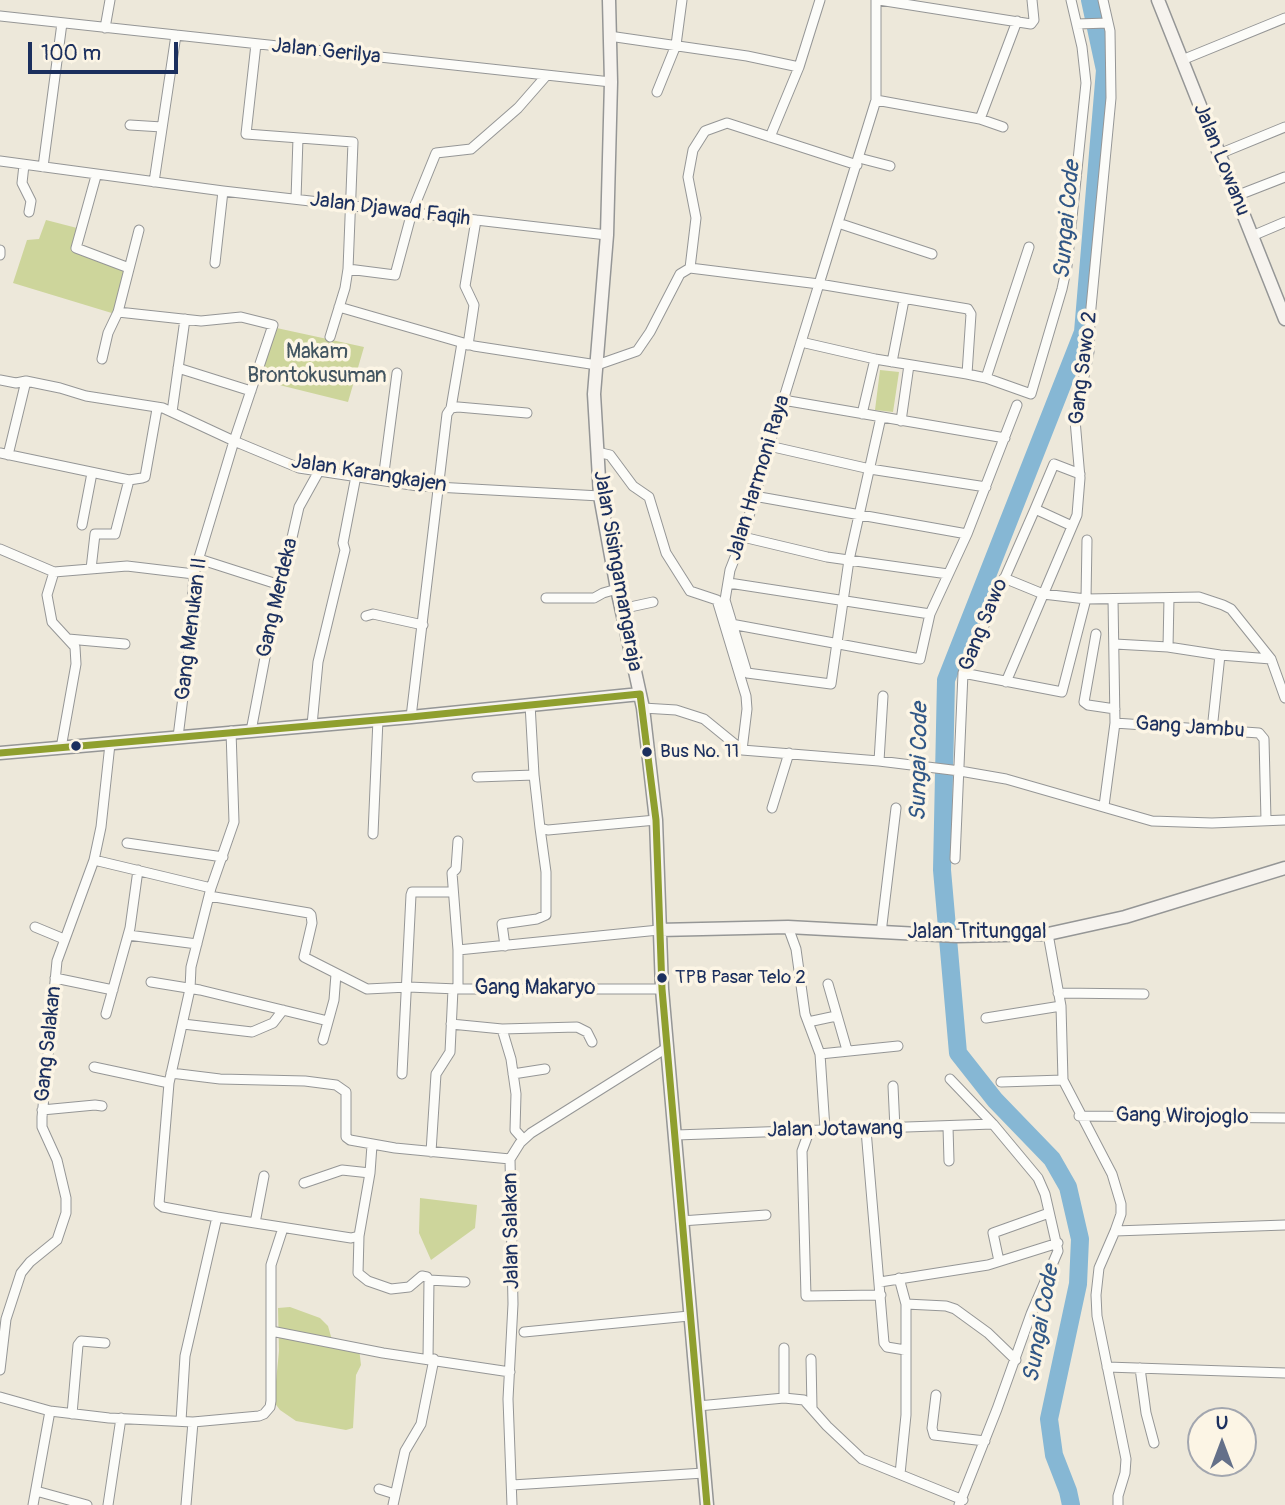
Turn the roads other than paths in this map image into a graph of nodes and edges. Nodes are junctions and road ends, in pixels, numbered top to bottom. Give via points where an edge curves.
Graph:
1 (110, 0) edge
2 (609, 0) edge
3 (682, 0) edge
4 (820, 0) edge
5 (878, 0) edge
6 (1032, 0) edge
7 (1071, 0) edge
8 (1103, 0) edge
9 (1158, 0) edge
10 (0, 16) edge
11 (1285, 18) edge
12 (1017, 21) junction
13 (62, 23) junction
14 (1105, 23) junction
15 (1080, 24) junction
16 (106, 28) junction
17 (176, 35) junction
18 (609, 36) junction
19 (256, 44) junction
20 (676, 46) junction
21 (1182, 60) junction
22 (799, 67) junction
23 (546, 76) junction
24 (611, 82) junction
25 (657, 92) dead end
26 (876, 100) junction
27 (980, 119) junction
28 (130, 125) dead end
29 (162, 127) junction
30 (1003, 127) dead end
31 (1285, 127) edge
32 (770, 137) junction
33 (298, 138) junction
34 (1219, 154) junction
35 (0, 161) edge
36 (858, 161) junction
37 (24, 165) junction
38 (890, 166) dead end
39 (43, 167) junction
40 (96, 176) junction
41 (1285, 177) edge
42 (154, 182) junction
43 (223, 191) junction
44 (1236, 196) junction
45 (296, 199) junction
46 (350, 205) junction
47 (29, 212) dead end
48 (412, 212) junction
49 (476, 219) junction
50 (1285, 222) edge
51 (838, 223) junction
52 (139, 230) dead end
53 (607, 235) junction
54 (1252, 236) junction
55 (1029, 247) dead end
56 (932, 254) dead end
57 (215, 262) dead end
58 (129, 268) junction
59 (690, 268) junction
60 (348, 269) junction
61 (818, 284) junction
62 (1281, 296) edge
63 (904, 300) junction
64 (339, 307) junction
65 (118, 312) junction
66 (185, 319) junction
67 (1285, 319) edge
68 (330, 337) dead end
69 (801, 342) junction
70 (465, 344) junction
71 (102, 359) dead end
72 (875, 359) junction
73 (892, 362) junction
74 (597, 365) junction
75 (909, 365) junction
76 (178, 369) junction
77 (397, 373) dead end
78 (967, 374) junction
79 (986, 378) junction
80 (0, 380) edge
81 (26, 382) junction
82 (251, 391) junction
83 (783, 400) junction
84 (1017, 405) dead end
85 (451, 408) junction
86 (157, 409) junction
87 (172, 412) junction
88 (527, 413) dead end
89 (862, 414) junction
90 (881, 417) junction
91 (901, 421) junction
92 (1005, 438) junction
93 (234, 441) junction
94 (769, 446) junction
95 (597, 452) junction
96 (4, 454) edge
97 (870, 469) junction
98 (319, 471) junction
99 (92, 473) junction
100 (1080, 474) junction
101 (356, 476) junction
102 (129, 480) junction
103 (383, 480) junction
104 (986, 487) junction
105 (439, 488) junction
106 (600, 496) junction
107 (754, 496) junction
108 (1035, 509) junction
109 (860, 515) junction
110 (82, 525) dead end
111 (1072, 526) junction
112 (967, 534) junction
113 (743, 537) junction
114 (1087, 540) dead end
115 (0, 549) edge
116 (199, 559) junction
117 (849, 560) junction
118 (91, 569) junction
119 (54, 572) junction
120 (948, 573) junction
121 (194, 574) junction
122 (1003, 578) junction
123 (729, 583) junction
124 (280, 584) junction
125 (617, 589) junction
126 (1043, 594) junction
127 (546, 598) dead end
128 (1169, 598) junction
129 (1086, 599) junction
130 (1114, 599) junction
131 (842, 600) junction
132 (653, 603) dead end
133 (621, 609) junction
134 (930, 614) junction
135 (366, 616) dead end
136 (731, 624) junction
137 (423, 625) junction
138 (1096, 634) dead end
139 (68, 639) junction
140 (835, 643) junction
141 (125, 644) dead end
142 (1115, 645) junction
143 (1168, 647) junction
144 (1220, 655) junction
145 (1271, 659) junction
146 (963, 673) junction
147 (1006, 682) junction
148 (640, 694) junction
149 (883, 696) dead end
150 (1285, 698) edge
151 (530, 704) junction
152 (643, 708) junction
153 (1115, 709) junction
154 (411, 717) junction
155 (378, 719) junction
156 (1115, 723) junction
157 (312, 725) junction
158 (1212, 730) junction
159 (231, 731) junction
160 (251, 731) junction
161 (178, 737) junction
162 (110, 744) junction
163 (61, 748) junction
164 (741, 750) junction
165 (0, 753) edge
166 (789, 753) junction
167 (879, 761) junction
168 (957, 771) junction
169 (534, 775) junction
170 (477, 778) dead end
171 (1104, 806) junction
172 (772, 808) dead end
173 (896, 808) dead end
174 (1266, 820) junction
175 (1285, 820) edge
176 (656, 821) junction
177 (540, 828) junction
178 (373, 834) dead end
179 (457, 841) dead end
180 (127, 843) dead end
181 (223, 857) junction
182 (955, 859) dead end
183 (94, 860) junction
184 (1285, 868) edge
185 (138, 870) junction
186 (210, 892) junction
187 (452, 892) junction
188 (35, 927) dead end
189 (788, 928) junction
190 (659, 930) junction
191 (881, 933) junction
192 (1048, 934) junction
193 (128, 935) junction
194 (64, 939) junction
195 (197, 944) junction
196 (505, 946) junction
197 (458, 950) junction
198 (336, 974) junction
199 (55, 978) junction
200 (151, 982) dead end
201 (828, 984) dead end
202 (408, 986) junction
203 (190, 989) junction
204 (455, 989) junction
205 (662, 989) junction
206 (113, 990) junction
207 (1058, 993) junction
208 (1144, 994) dead end
209 (1061, 1006) junction
210 (283, 1010) junction
211 (106, 1014) dead end
212 (836, 1016) junction
213 (986, 1018) dead end
214 (328, 1021) junction
215 (808, 1022) junction
216 (183, 1024) junction
217 (451, 1024) junction
218 (502, 1029) junction
219 (323, 1040) dead end
220 (592, 1042) dead end
221 (898, 1046) dead end
222 (668, 1047) junction
223 (846, 1050) junction
224 (820, 1054) junction
225 (94, 1067) dead end
226 (545, 1069) dead end
227 (402, 1074) dead end
228 (513, 1074) junction
229 (170, 1078) junction
230 (950, 1079) dead end
231 (1063, 1080) junction
232 (1001, 1082) dead end
233 (893, 1086) dead end
234 (103, 1107) dead end
235 (42, 1110) junction
236 (1079, 1116) junction
237 (1285, 1118) edge
238 (993, 1124) junction
239 (948, 1127) junction
240 (810, 1129) junction
241 (825, 1129) junction
242 (895, 1129) junction
243 (866, 1130) junction
244 (676, 1135) junction
245 (520, 1136) junction
246 (372, 1145) junction
247 (431, 1152) junction
248 (504, 1158) junction
249 (949, 1161) dead end
250 (370, 1173) junction
251 (264, 1176) dead end
252 (304, 1183) dead end
253 (1049, 1213) junction
254 (766, 1215) dead end
255 (217, 1217) junction
256 (681, 1221) junction
257 (256, 1223) junction
258 (1285, 1225) edge
259 (283, 1227) junction
260 (1115, 1231) junction
261 (359, 1237) junction
262 (1058, 1243) junction
263 (999, 1261) junction
264 (899, 1278) junction
265 (429, 1280) junction
266 (465, 1282) dead end
267 (880, 1282) junction
268 (881, 1295) junction
269 (906, 1304) junction
270 (689, 1316) junction
271 (271, 1331) junction
272 (524, 1332) dead end
273 (105, 1343) dead end
274 (784, 1348) dead end
275 (905, 1350) junction
276 (431, 1358) junction
277 (811, 1359) dead end
278 (1016, 1360) junction
279 (1107, 1367) junction
280 (1140, 1368) junction
281 (0, 1370) edge
282 (510, 1373) junction
283 (1285, 1373) edge
284 (936, 1395) dead end
285 (0, 1397) edge
286 (784, 1398) junction
287 (698, 1406) junction
288 (812, 1408) junction
289 (50, 1412) junction
290 (72, 1414) junction
291 (121, 1418) junction
292 (181, 1421) junction
293 (193, 1422) junction
294 (985, 1441) junction
295 (1154, 1443) dead end
296 (704, 1474) junction
297 (900, 1474) junction
298 (512, 1485) junction
299 (379, 1489) dead end
300 (36, 1491) junction
301 (395, 1494) junction
302 (961, 1502) edge
303 (33, 1505) edge
304 (87, 1505) edge
305 (108, 1505) edge
306 (186, 1505) edge
307 (393, 1505) edge
308 (512, 1505) edge
309 (707, 1505) edge
310 (1118, 1505) edge

1 - 16 street
2 - 18 main road, Jalan Sisingamangaraja
3 - 20 street
4 - 22 street
5 - 12 street
5 - 26 street, Jalan Harmoni Raya
6 - 12 street via 1033,23
7 - 15 street
8 - 14 street, Gang Sawo 2
9 - 21 main road, Jalan Lowanu
10 - 13 street, Jalan Gerilya
11 - 21 street
12 - 27 street
13 - 16 street, Jalan Gerilya
13 - 39 street
14 - 15 street
14 - 100 street, Gang Sawo 2 via 1111,115 1089,352 1075,420
15 - 79 street via 1086,83 1062,289 1031,394
16 - 17 street, Jalan Gerilya
17 - 19 street, Jalan Gerilya
17 - 29 street
18 - 20 street
18 - 24 main road, Jalan Sisingamangaraja
19 - 23 street, Jalan Gerilya
19 - 33 street via 246,134
20 - 22 street
20 - 25 street
21 - 34 main road, Jalan Lowanu
22 - 32 street
23 - 24 street, Jalan Gerilya
23 - 48 street via 519,108 471,149 436,153
24 - 53 main road, Jalan Sisingamangaraja
26 - 27 street
26 - 36 street, Jalan Harmoni Raya
27 - 30 street
28 - 29 street
29 - 42 street
31 - 34 street
32 - 36 street
32 - 59 street via 727,123 705,131 693,150 688,177 696,218
33 - 45 street
33 - 46 street via 353,142
34 - 44 main road, Jalan Lowanu
35 - 37 street, Jalan Djawad Faqih
36 - 38 street
36 - 51 street, Jalan Harmoni Raya
37 - 39 street, Jalan Djawad Faqih
37 - 47 street via 22,183 31,201
39 - 40 street, Jalan Djawad Faqih
40 - 42 street, Jalan Djawad Faqih
40 - 58 street via 76,248
41 - 44 street
42 - 43 street, Jalan Djawad Faqih
43 - 45 street, Jalan Djawad Faqih
43 - 57 street
44 - 54 main road, Jalan Lowanu
45 - 46 street, Jalan Djawad Faqih
46 - 48 street, Jalan Djawad Faqih
46 - 60 street
48 - 49 street, Jalan Djawad Faqih
48 - 60 street via 396,275
49 - 53 street, Jalan Djawad Faqih
49 - 70 street via 465,286 474,305
50 - 54 street
51 - 56 street
51 - 61 street, Jalan Harmoni Raya
52 - 58 street
53 - 74 main road, Jalan Sisingamangaraja
54 - 62 main road, Jalan Lowanu
55 - 79 street
58 - 65 street
59 - 61 street
59 - 74 street via 680,274 637,351
60 - 64 street
61 - 63 street
61 - 69 street, Jalan Harmoni Raya
62 - 67 main road, Jalan Lowanu
63 - 73 street
63 - 78 street via 970,311
64 - 68 street
64 - 70 street
65 - 66 street
65 - 71 street
66 - 76 street
66 - 82 street, Gang Menukan II via 241,317 273,325
69 - 72 street
69 - 83 street, Jalan Harmoni Raya
70 - 74 street
70 - 85 street
72 - 73 street
72 - 89 street
73 - 75 street
74 - 95 main road, Jalan Sisingamangaraja
75 - 78 street
75 - 91 street
76 - 82 street
76 - 87 street
77 - 103 street
78 - 79 street
80 - 81 street, Jalan Karangkajen
81 - 86 street, Jalan Karangkajen
81 - 96 street
82 - 93 street, Gang Menukan II
83 - 89 street
83 - 94 street, Jalan Harmoni Raya
84 - 92 street
85 - 88 street
85 - 105 street
86 - 87 street, Jalan Karangkajen
86 - 102 street via 145,477
87 - 93 street, Jalan Karangkajen
89 - 90 street
90 - 91 street
90 - 97 street
91 - 92 street
92 - 104 street
93 - 98 street, Jalan Karangkajen via 299,468
93 - 116 street, Gang Menukan II
94 - 97 street
94 - 107 street, Jalan Harmoni Raya
95 - 106 main road, Jalan Sisingamangaraja
95 - 164 street via 610,455 633,486 649,496 666,553 690,591 716,600 746,696
96 - 99 street
97 - 104 street
97 - 109 street
98 - 101 street, Jalan Karangkajen
98 - 124 street, Gang Merdeka via 299,507
99 - 102 street
99 - 110 street
100 - 108 street, Gang Sawo via 1054,464
100 - 111 street, Gang Sawo 2
101 - 103 street, Jalan Karangkajen
101 - 157 street via 345,550 318,662
102 - 118 street via 115,534 95,534
103 - 105 street, Jalan Karangkajen
104 - 112 street
105 - 106 street, Jalan Karangkajen
105 - 137 street
106 - 125 main road, Jalan Sisingamangaraja
107 - 109 street
107 - 113 street, Jalan Harmoni Raya
108 - 111 street
108 - 122 street, Gang Sawo
109 - 112 street
109 - 117 street
111 - 126 street, Gang Sawo 2
112 - 120 street
113 - 117 street
113 - 123 street, Jalan Harmoni Raya
114 - 129 street
115 - 119 street
116 - 121 street, Gang Menukan II
116 - 124 street
117 - 120 street
117 - 131 street
118 - 119 street
118 - 121 street via 127,566
119 - 139 street via 47,595 52,622
120 - 134 street
121 - 161 street, Gang Menukan II
122 - 126 street
122 - 146 street, Gang Sawo
123 - 131 street
123 - 136 street, Jalan Harmoni Raya via 725,600
124 - 160 street, Gang Merdeka
125 - 127 street via 594,598
125 - 133 main road, Jalan Sisingamangaraja
126 - 129 street
126 - 147 street, Gang Sawo 2
128 - 130 street
128 - 143 street
128 - 145 street via 1199,597 1231,609
129 - 130 street
129 - 147 street via 1062,692
130 - 142 street
131 - 134 street
131 - 140 street
132 - 133 street
133 - 148 main road, Jalan Sisingamangaraja
134 - 140 street via 920,659
135 - 137 street
136 - 140 street
136 - 140 street, Jalan Harmoni Raya via 747,673 831,684
137 - 154 street
138 - 153 street via 1084,702
139 - 141 street
139 - 163 street via 75,647 76,664
142 - 143 street
142 - 153 street
143 - 144 street
144 - 145 street
144 - 158 street
145 - 150 street
146 - 147 street
146 - 168 street, Gang Sawo
148 - 151 main road
148 - 152 main road, Jalan Sisingamangaraja
149 - 167 street
151 - 154 main road
151 - 169 street
152 - 164 street via 676,710 704,719
152 - 176 main road, Jalan Sisingamangaraja
153 - 156 street
154 - 155 main road
155 - 157 main road
155 - 178 street
156 - 158 street, Gang Jambu
156 - 171 street
157 - 160 main road
158 - 174 street, Gang Jambu via 1263,736
159 - 160 main road
159 - 161 main road
159 - 181 street via 234,822
161 - 162 main road
162 - 163 main road
162 - 183 street, Gang Salakan
163 - 165 main road
164 - 166 street
166 - 167 street
166 - 172 street
167 - 168 street
168 - 171 street via 1006,779
168 - 182 street, Gang Sawo
169 - 170 street
169 - 177 street
171 - 174 street via 1163,822
173 - 191 street
174 - 175 street
176 - 177 street
176 - 190 main road, Jalan Sisingamangaraja
177 - 196 street via 546,915 502,924
179 - 187 street
180 - 181 street
181 - 186 street
183 - 185 street
183 - 194 street, Gang Salakan
184 - 192 main road, Jalan Tritunggal via 1125,917
185 - 186 street
185 - 193 street
186 - 195 street
186 - 198 street, Gang Makaryo via 311,915 304,957
187 - 197 street
187 - 202 street via 412,892
188 - 194 street
189 - 190 main road, Jalan Tritunggal
189 - 191 main road, Jalan Tritunggal
189 - 215 street
190 - 196 street
190 - 205 main road, Jalan Sisingamangaraja
191 - 192 main road, Jalan Tritunggal
192 - 207 street
193 - 195 street
193 - 206 street
194 - 199 street, Gang Salakan
195 - 203 street
196 - 197 street
197 - 204 street
198 - 202 street, Gang Makaryo via 367,989
198 - 214 street
199 - 206 street
199 - 235 street, Gang Salakan
200 - 203 street
201 - 212 street
202 - 204 street, Gang Makaryo
202 - 227 street
203 - 210 street
203 - 216 street
204 - 205 street, Gang Makaryo
204 - 217 street
205 - 222 main road, Jalan Sisingamangaraja
206 - 211 street
207 - 208 street
207 - 209 street
209 - 213 street
209 - 231 street
210 - 214 street
210 - 216 street via 273,1023 251,1032
212 - 215 street
212 - 223 street
214 - 219 street
215 - 224 street
216 - 229 street
217 - 218 street
217 - 247 street via 450,1052 436,1074
218 - 220 street via 577,1027 587,1032
218 - 228 street
221 - 223 street
222 - 244 main road, Jalan Sisingamangaraja
222 - 245 street, Jalan Salakan
223 - 224 street
224 - 241 street
225 - 229 street
226 - 228 street
228 - 245 street
229 - 246 street via 336,1084 346,1092 346,1137
229 - 255 street via 159,1204
230 - 238 street
231 - 232 street
231 - 236 street
233 - 242 street
234 - 235 street
235 - 281 street, Gang Salakan via 41,1124 57,1160 66,1213 57,1240 21,1273 6,1319
236 - 237 street, Gang Wirojoglo
236 - 260 street via 1118,1188 1122,1209
238 - 239 street, Jalan Jotawang
238 - 253 street via 1038,1178
239 - 242 street, Jalan Jotawang
239 - 249 street
240 - 241 street, Jalan Jotawang
240 - 244 street, Jalan Jotawang
240 - 268 street via 802,1151 806,1296
241 - 243 street, Jalan Jotawang
242 - 243 street, Jalan Jotawang
243 - 267 street
244 - 256 main road, Jalan Sisingamangaraja
245 - 248 street, Jalan Salakan
246 - 247 street
246 - 250 street
247 - 248 street
248 - 282 street, Jalan Salakan via 513,1304
250 - 252 street via 342,1170
250 - 261 street
251 - 257 street
253 - 262 street
253 - 263 street via 993,1233
254 - 256 street
255 - 257 street
255 - 292 street via 184,1363
256 - 270 main road, Jalan Sisingamangaraja
257 - 259 street
258 - 260 street
259 - 261 street
259 - 271 street via 271,1265
260 - 279 street via 1096,1286
261 - 265 street via 358,1273 362,1278 391,1289 409,1287 423,1276
262 - 263 street
262 - 278 street via 1058,1255
263 - 264 street
264 - 267 street
264 - 269 street
265 - 266 street
265 - 276 street
267 - 268 street
268 - 275 street via 885,1345
269 - 275 street
269 - 278 street via 955,1308
270 - 272 street
270 - 287 main road, Jalan Sisingamangaraja
271 - 276 street
271 - 293 street via 268,1411 259,1416
273 - 290 street via 81,1341 78,1345
274 - 286 street
275 - 297 street via 906,1415
276 - 282 street
276 - 301 street via 420,1427 405,1451
277 - 288 street
278 - 294 street
279 - 280 street
279 - 310 street via 1126,1459
280 - 283 street
280 - 295 street
282 - 298 street, Jalan Salakan
284 - 294 street via 934,1435
285 - 289 street
286 - 287 street
286 - 288 street via 804,1400
287 - 296 main road, Jalan Sisingamangaraja
288 - 297 street via 856,1455
289 - 290 street
289 - 300 street
290 - 291 street
291 - 292 street
291 - 305 street
292 - 293 street
293 - 306 street
294 - 302 street
296 - 298 street
296 - 309 main road, Jalan Sisingamangaraja
297 - 302 street
298 - 308 street, Jalan Salakan
299 - 301 street
300 - 303 street
300 - 304 street
301 - 307 street

